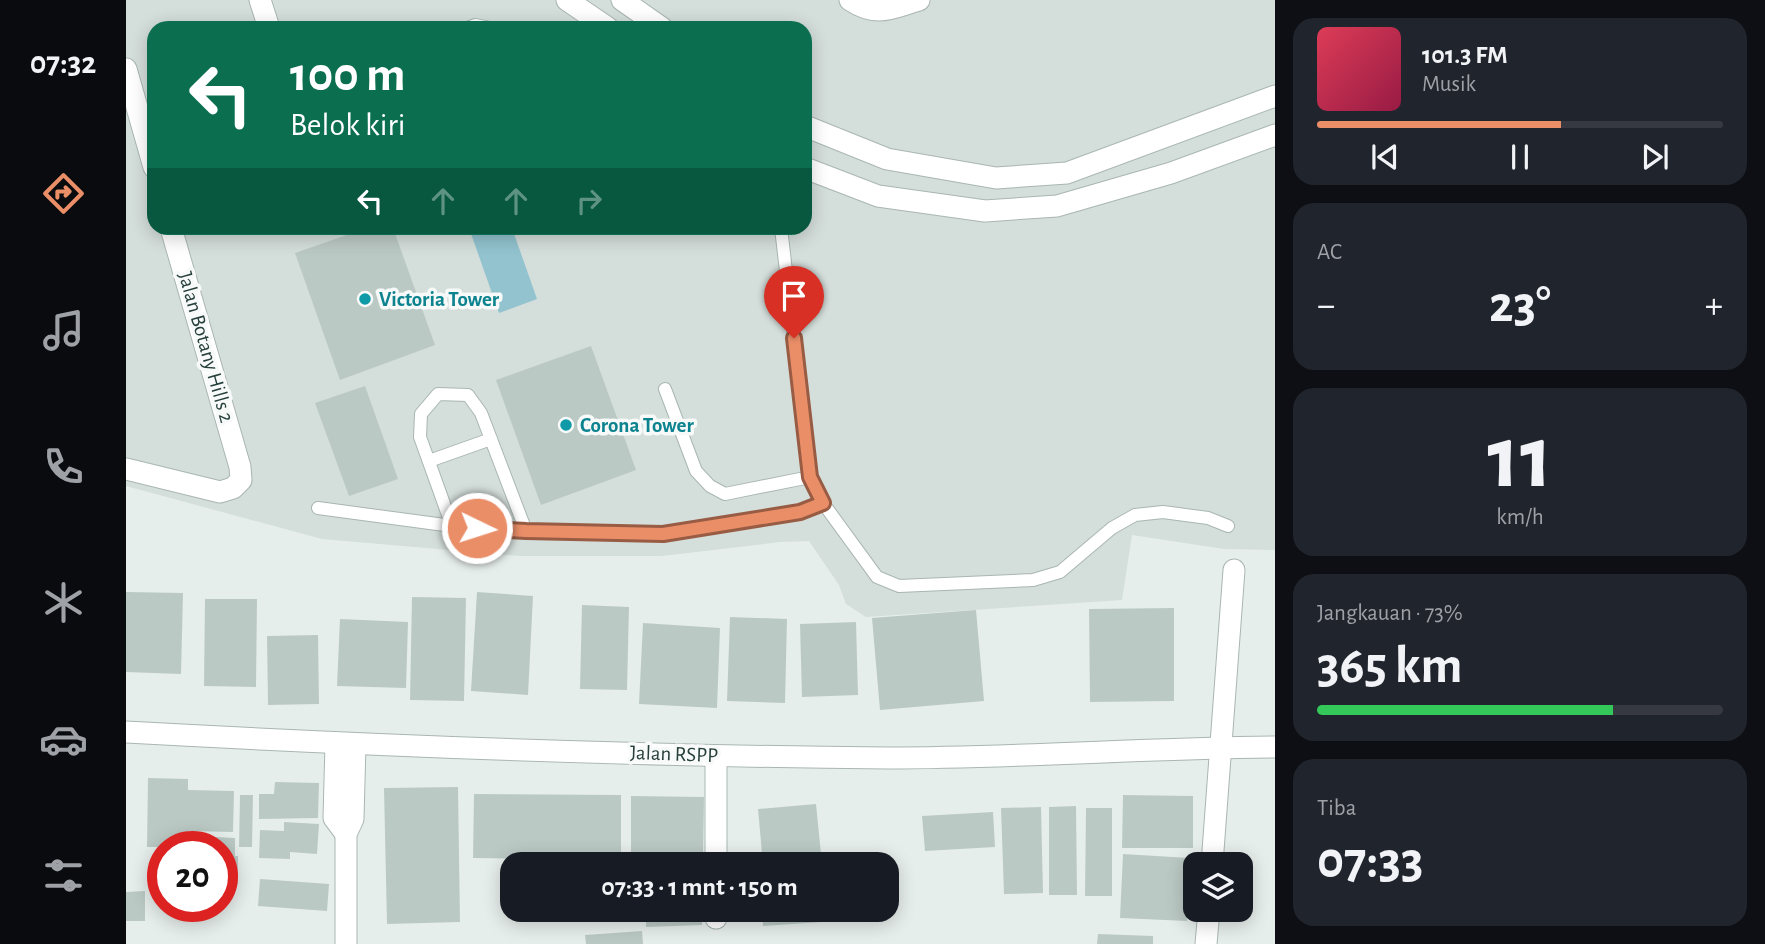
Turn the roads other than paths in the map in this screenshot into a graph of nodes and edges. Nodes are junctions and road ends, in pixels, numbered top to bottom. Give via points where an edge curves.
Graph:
1 (260, 0) edge
2 (567, 0) edge
3 (622, 0) edge
4 (850, 0) edge
5 (918, 0) edge
6 (267, 21) edge
7 (598, 21) edge
8 (652, 21) edge
9 (126, 69) edge
10 (1275, 96) edge
11 (812, 129) edge
12 (1275, 135) edge
13 (1159, 140) junction
14 (147, 142) edge
15 (812, 171) edge
16 (1171, 173) junction
17 (174, 235) edge
18 (782, 235) edge
19 (665, 389) dead end
20 (491, 439) junction
21 (429, 461) junction
22 (126, 469) edge
23 (810, 477) junction
24 (823, 503) junction
25 (318, 509) dead end
26 (452, 526) junction
27 (1228, 526) dead end
28 (526, 531) junction
29 (1234, 570) dead end
30 (126, 732) edge
31 (345, 744) junction
32 (1222, 747) junction
33 (1275, 747) edge
34 (716, 755) junction
35 (716, 852) edge
36 (1213, 852) edge
37 (1208, 922) edge
38 (346, 944) edge
39 (1206, 944) edge

1 - 6 street
2 - 7 street
3 - 8 street
4 - 5 street via 880,12
9 - 14 street
10 - 13 street
11 - 13 street via 887,159 996,178 1067,173
12 - 16 street
13 - 16 street
15 - 16 street via 878,196 985,211 1056,205
17 - 22 street, Jalan Botany Hills 2 via 241,480 220,492
18 - 23 lane
19 - 23 lane via 696,471 710,486 725,494
20 - 21 lane
20 - 21 lane via 468,395 438,394 421,414 420,437
20 - 28 lane
21 - 26 lane
23 - 24 lane
24 - 27 lane via 877,577 899,586 1042,578 1060,572 1112,528 1135,515 1163,512 1208,518
24 - 28 lane via 800,512 663,534
25 - 26 lane
26 - 28 lane
29 - 32 street
30 - 31 street, Jalan RSPP
31 - 34 street, Jalan RSPP
31 - 38 street via 354,819 346,834
32 - 33 street, Jalan RSPP
32 - 34 street, Jalan RSPP via 892,758
32 - 36 street
34 - 35 street
37 - 39 street

